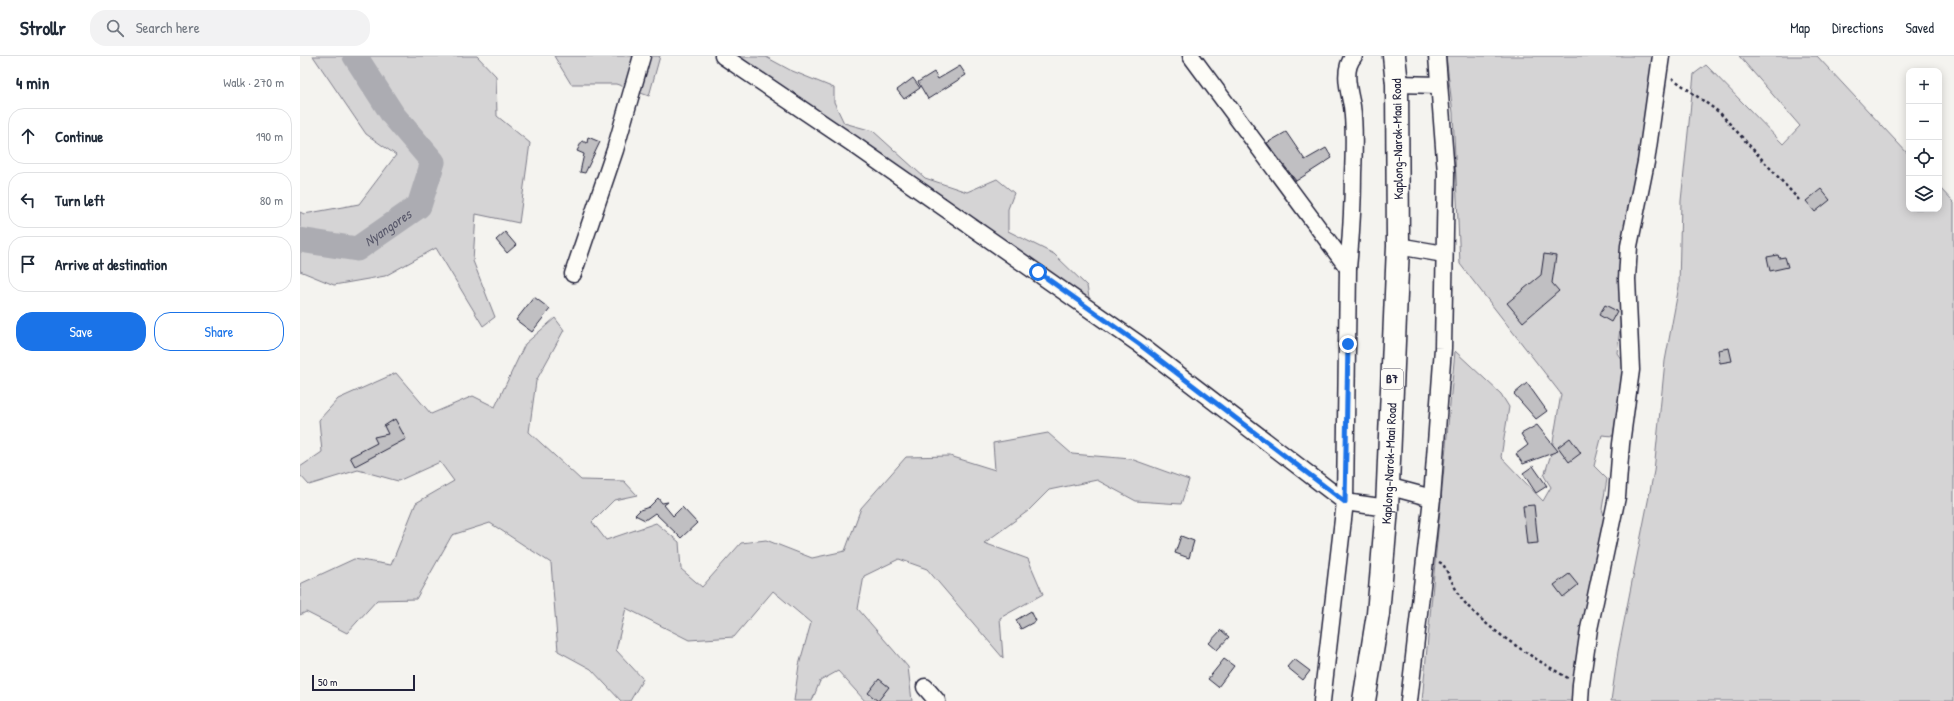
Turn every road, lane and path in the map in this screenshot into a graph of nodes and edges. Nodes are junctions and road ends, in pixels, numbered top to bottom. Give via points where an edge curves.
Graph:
1 (642, 56) edge
2 (722, 56) edge
3 (1191, 56) edge
4 (1354, 56) edge
5 (1394, 56) edge
6 (1437, 56) edge
7 (1660, 63) edge
8 (1397, 84) junction
9 (1439, 85) junction
10 (1799, 200) dead end
11 (1398, 246) junction
12 (1444, 254) junction
13 (1348, 268) junction
14 (574, 274) dead end
15 (1387, 486) junction
16 (1432, 498) junction
17 (1345, 502) junction
18 (1387, 508) junction
19 (1425, 553) junction
20 (1581, 684) junction
21 (925, 687) dead end
22 (937, 701) edge
23 (1322, 701) edge
24 (1364, 701) edge
25 (1409, 701) edge
26 (1580, 701) edge

1 - 14 street via 615,150
2 - 17 street via 853,144 1139,344
3 - 13 street
4 - 13 street via 1348,67 1347,77 1353,113 1354,155 1352,231
5 - 8 highway, Kaplong-Narok-Maai Road / B7
6 - 9 street
7 - 10 path via 1720,114
7 - 20 street via 1646,162 1629,246 1627,279 1631,370 1617,497 1589,630
8 - 9 street
8 - 11 highway, Kaplong-Narok-Maai Road / B7
9 - 12 street via 1446,173
11 - 12 street
11 - 15 highway, Kaplong-Narok-Maai Road / B7
12 - 16 street via 1443,348
13 - 17 street
15 - 16 street
15 - 18 highway, Kaplong-Narok-Maai Road / B7
16 - 19 street
17 - 18 street
17 - 23 street
18 - 24 highway, Kaplong-Narok-Maai Road / B7 via 1378,614
19 - 20 path via 1443,564 1465,603 1486,624 1552,669
19 - 25 street
20 - 26 street
21 - 22 street

